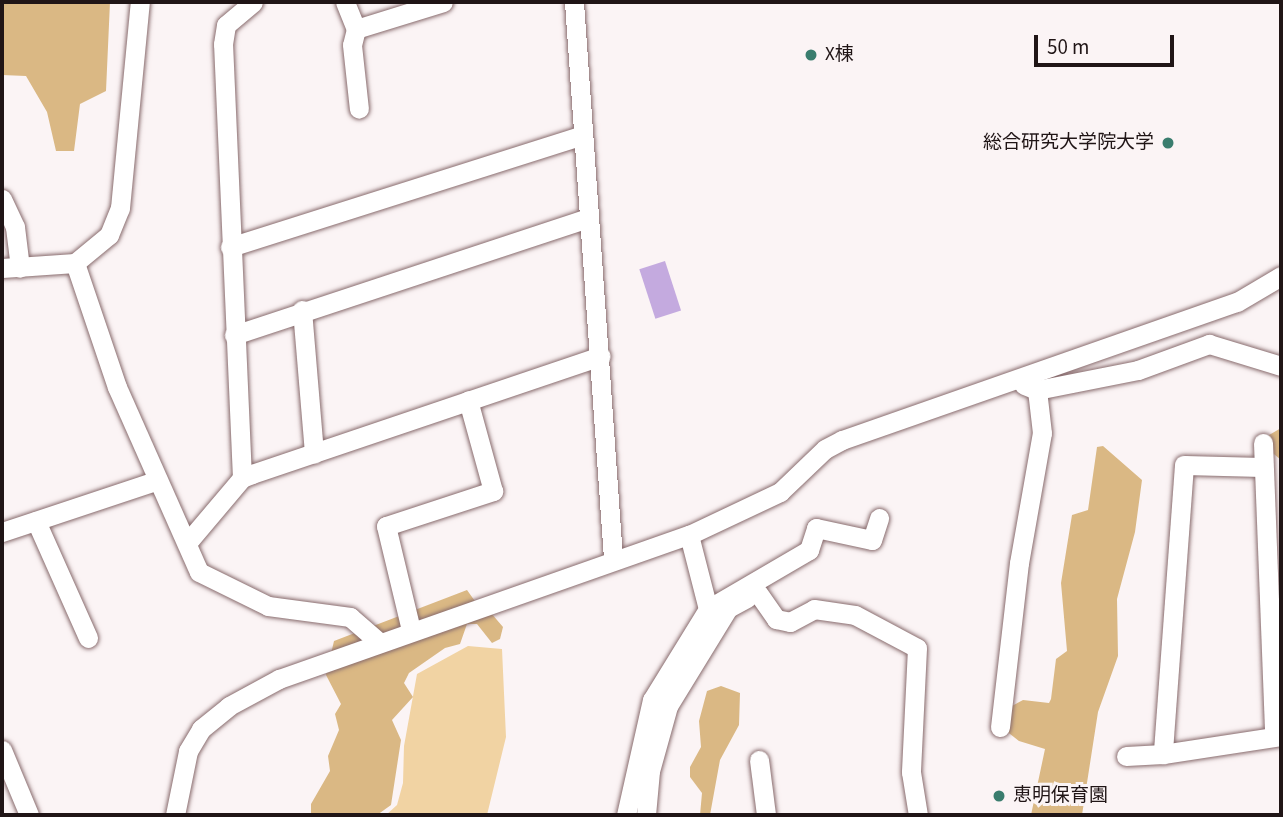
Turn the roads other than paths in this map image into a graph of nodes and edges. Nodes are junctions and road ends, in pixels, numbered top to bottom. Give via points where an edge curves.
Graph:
1 (139, 2) edge
2 (253, 2) edge
3 (345, 2) edge
4 (443, 2) edge
5 (574, 2) edge
6 (356, 29) junction
7 (359, 109) dead end
8 (583, 135) junction
9 (2, 199) edge
10 (588, 218) junction
11 (230, 247) junction
12 (75, 263) junction
13 (7, 269) edge
14 (1281, 276) edge
15 (302, 310) junction
16 (234, 335) junction
17 (601, 356) junction
18 (1281, 366) edge
19 (1019, 379) junction
20 (1037, 390) junction
21 (468, 400) junction
22 (1263, 443) dead end
23 (314, 453) junction
24 (1262, 467) junction
25 (242, 478) junction
26 (158, 480) junction
27 (879, 518) dead end
28 (36, 521) junction
29 (2, 532) edge
30 (689, 535) junction
31 (187, 543) junction
32 (613, 558) junction
33 (793, 560) junction
34 (758, 593) junction
35 (708, 609) junction
36 (411, 630) junction
37 (88, 638) dead end
38 (378, 641) junction
39 (1000, 727) dead end
40 (1278, 736) edge
41 (2, 750) edge
42 (1163, 754) junction
43 (1126, 756) dead end
44 (759, 760) dead end
45 (30, 815) edge
46 (175, 815) edge
47 (626, 815) edge
48 (646, 815) edge
49 (766, 815) edge
50 (918, 815) edge

1 - 12 street via 120,208 109,235
2 - 11 street via 226,25 223,44
3 - 6 street
4 - 6 street
5 - 8 street
6 - 7 street via 352,45
8 - 10 street
8 - 11 street
9 - 13 street via 15,227
10 - 15 street
10 - 17 street
11 - 16 street
12 - 13 street
12 - 26 street via 117,387
14 - 19 street via 1237,302
15 - 16 street
15 - 23 street
16 - 25 street
17 - 21 street
17 - 32 street
18 - 20 street via 1209,344 1138,370
19 - 20 street
19 - 30 street via 842,440 825,449 780,492
20 - 39 street via 1042,433 1019,563
21 - 23 street
21 - 36 street via 493,491 386,526
22 - 24 street
23 - 25 street
24 - 40 street
24 - 42 street via 1184,465
25 - 31 street
26 - 28 street
26 - 31 street
27 - 33 street via 872,540 816,528 809,550
28 - 29 street
28 - 37 street
30 - 32 street
30 - 35 street
31 - 38 street via 204,578 268,606 350,617
32 - 36 street
33 - 34 street
33 - 35 street
34 - 48 street via 728,608 668,706 650,771
34 - 50 street via 776,619 790,622 814,609 855,615 916,648 911,772
35 - 47 street via 652,701
36 - 38 street
38 - 46 street via 279,679 229,706 201,729 188,751
40 - 42 street
41 - 45 street
42 - 43 street
44 - 49 street

